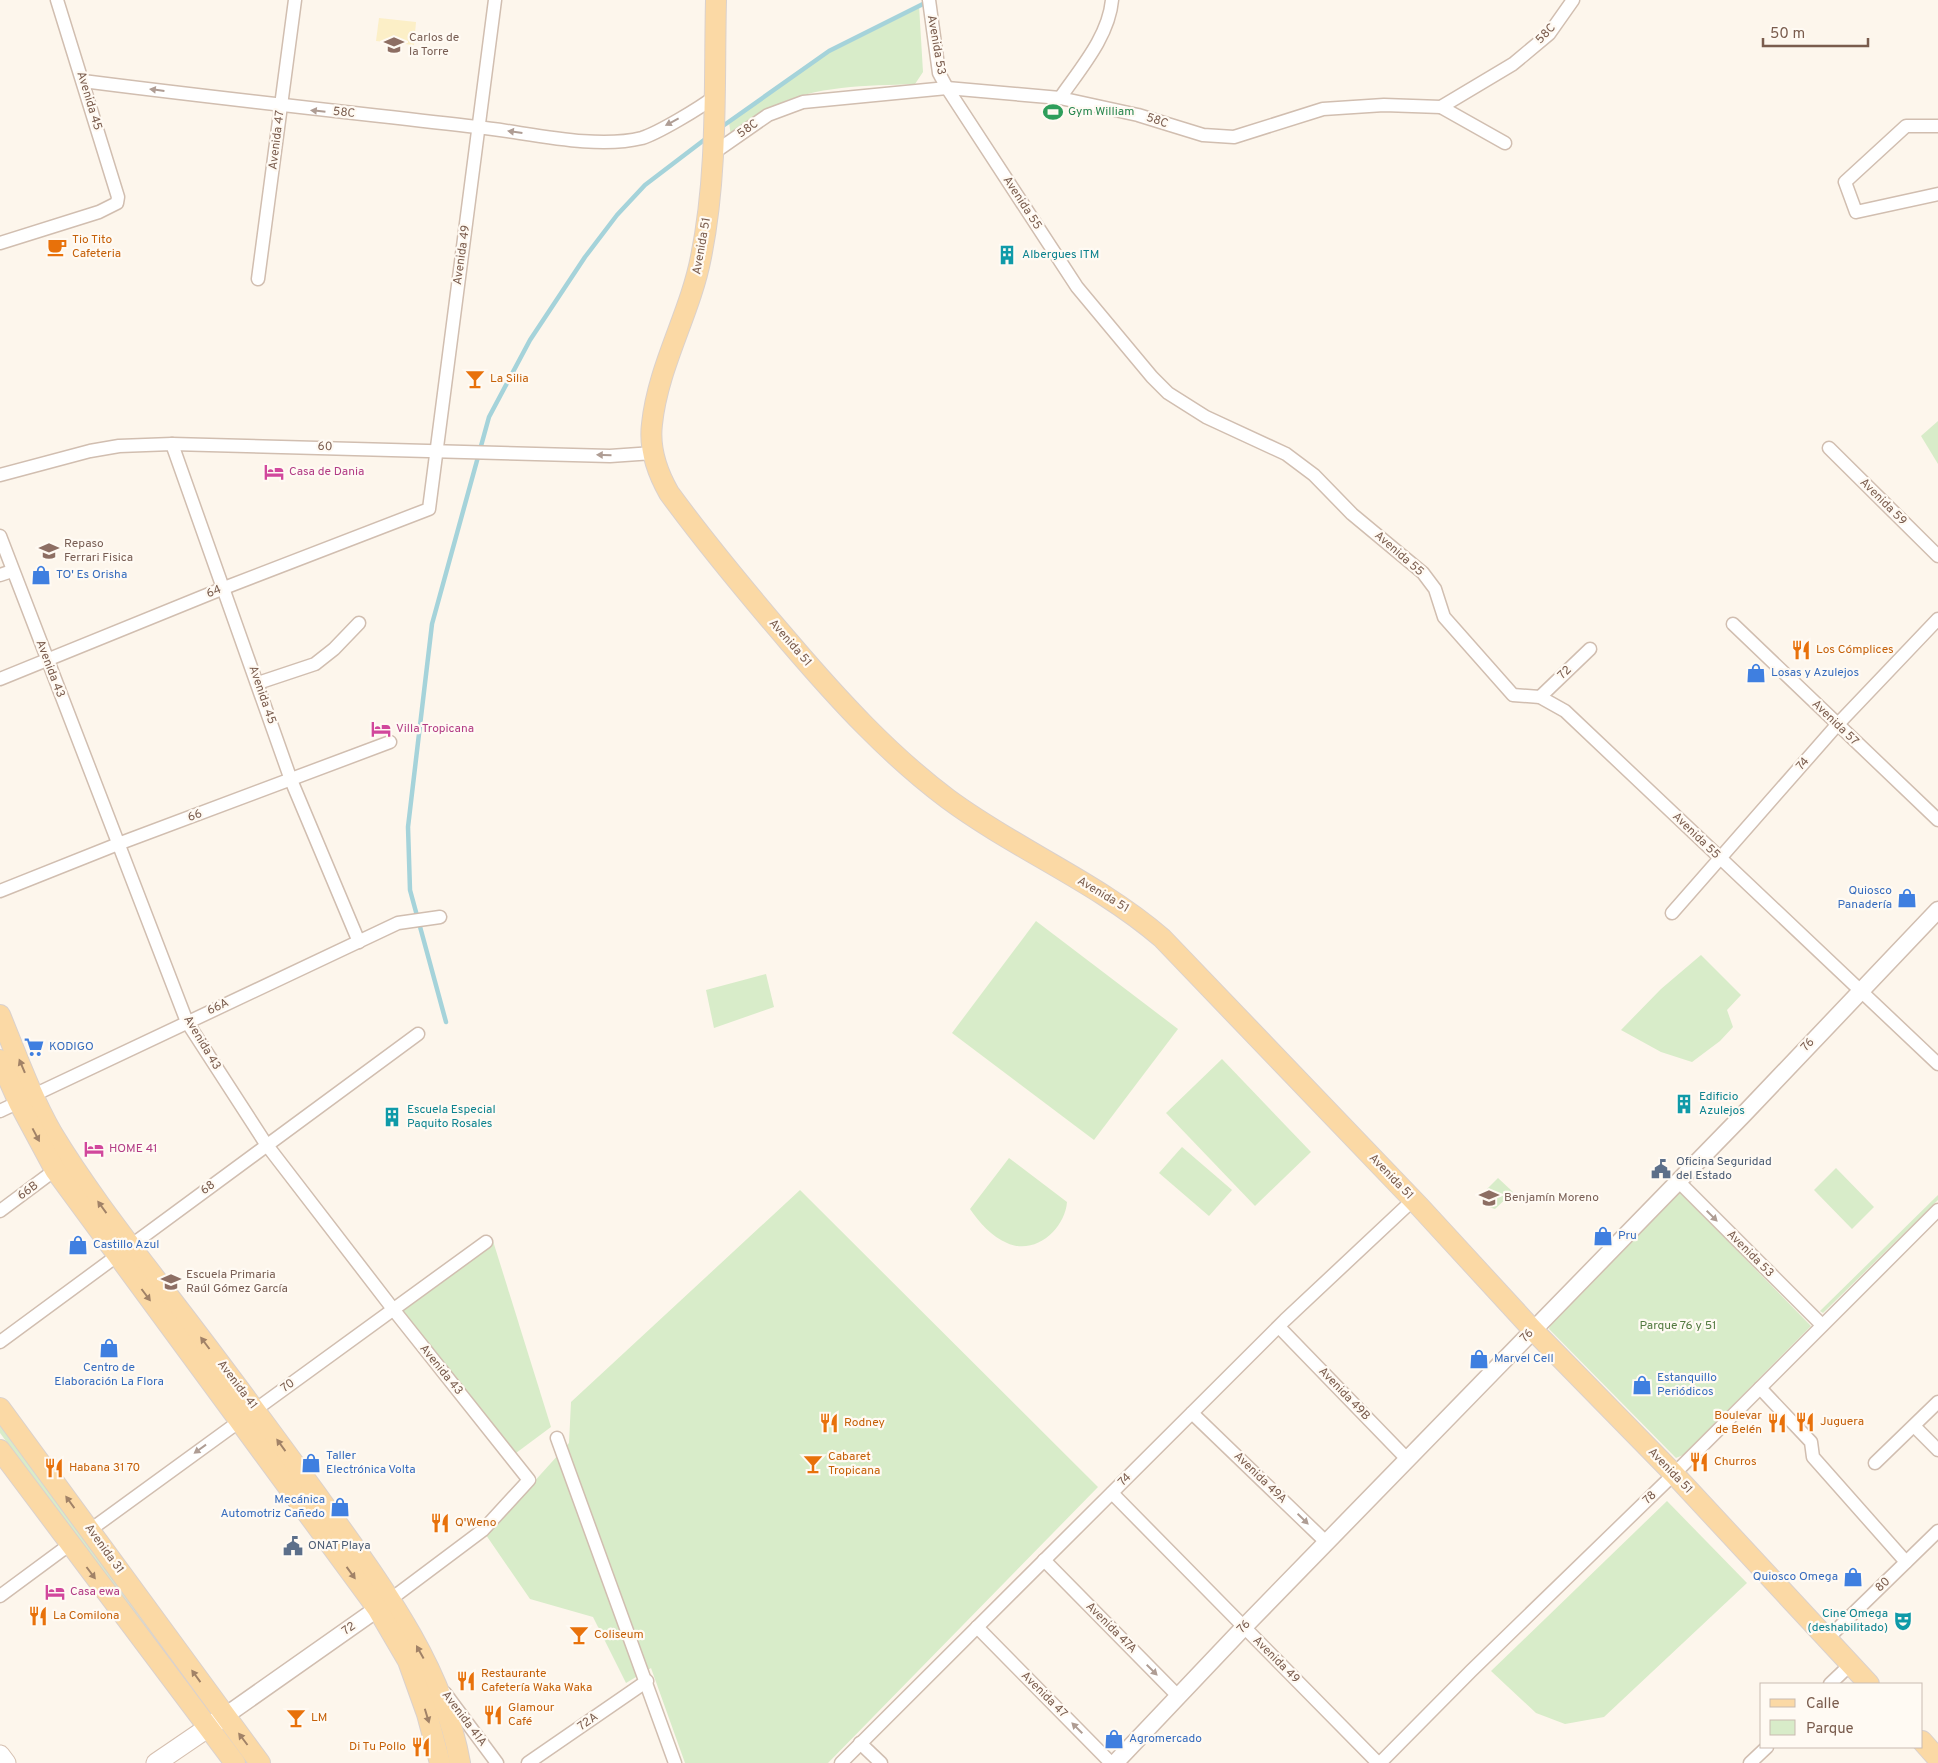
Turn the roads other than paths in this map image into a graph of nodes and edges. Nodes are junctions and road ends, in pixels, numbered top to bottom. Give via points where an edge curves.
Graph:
1 (56, 0) edge
2 (295, 0) edge
3 (495, 0) edge
4 (716, 0) edge
5 (929, 0) edge
6 (1112, 0) edge
7 (1574, 0) edge
8 (84, 81) junction
9 (947, 88) junction
10 (1060, 98) junction
11 (714, 106) junction
12 (281, 107) junction
13 (1441, 107) junction
14 (1938, 126) edge
15 (479, 127) junction
16 (1505, 143) dead end
17 (712, 154) junction
18 (1938, 194) edge
19 (0, 243) edge
20 (258, 279) dead end
21 (172, 444) junction
22 (1829, 448) dead end
23 (435, 450) junction
24 (653, 454) junction
25 (0, 475) edge
26 (429, 509) joint
27 (0, 536) edge
28 (1938, 556) edge
29 (6, 573) edge
30 (224, 588) junction
31 (1938, 619) edge
32 (359, 623) dead end
33 (1733, 624) dead end
34 (1590, 649) dead end
35 (47, 662) junction
36 (0, 680) edge
37 (258, 683) junction
38 (1540, 697) junction
39 (1837, 725) junction
40 (390, 742) dead end
41 (291, 780) junction
42 (1938, 820) edge
43 (118, 844) junction
44 (1720, 859) junction
45 (0, 892) edge
46 (1938, 910) edge
47 (1672, 913) dead end
48 (440, 917) dead end
49 (359, 942) junction
50 (1861, 990) junction
51 (0, 1015) edge
52 (187, 1022) junction
53 (418, 1034) dead end
54 (0, 1060) edge
55 (1938, 1064) edge
56 (26, 1099) junction
57 (0, 1112) edge
58 (266, 1144) junction
59 (55, 1170) junction
60 (1678, 1181) junction
61 (1413, 1200) junction
62 (1938, 1210) edge
63 (0, 1212) edge
64 (486, 1242) dead end
65 (124, 1251) junction
66 (393, 1309) junction
67 (1822, 1326) junction
68 (1279, 1327) junction
69 (1533, 1330) junction
70 (0, 1342) edge
71 (1760, 1388) junction
72 (1938, 1402) edge
73 (0, 1408) edge
74 (1192, 1413) junction
75 (248, 1415) junction
76 (1914, 1426) junction
77 (557, 1438) dead end
78 (0, 1450) edge
79 (1938, 1450) edge
80 (1408, 1460) junction
81 (1876, 1463) dead end
82 (1674, 1474) junction
83 (530, 1480) joint
84 (1112, 1493) junction
85 (90, 1530) junction
86 (1938, 1531) edge
87 (1328, 1543) junction
88 (69, 1545) junction
89 (1044, 1560) junction
90 (1906, 1562) junction
91 (0, 1596) edge
92 (384, 1604) junction
93 (977, 1627) junction
94 (1244, 1627) junction
95 (1827, 1639) junction
96 (1850, 1664) junction
97 (431, 1675) junction
98 (647, 1681) junction
99 (1831, 1683) edge
100 (1868, 1683) edge
101 (1178, 1696) junction
102 (225, 1716) junction
103 (207, 1728) junction
104 (1923, 1742) edge
105 (860, 1743) junction
106 (1766, 1748) edge
107 (0, 1755) edge
108 (1938, 1759) edge
109 (6, 1763) edge
110 (156, 1763) edge
111 (235, 1763) edge
112 (260, 1763) edge
113 (440, 1763) edge
114 (460, 1763) edge
115 (497, 1763) edge
116 (528, 1763) edge
117 (675, 1763) edge
118 (840, 1763) edge
119 (881, 1763) edge
120 (1111, 1763) edge
121 (1115, 1763) edge
122 (1379, 1763) edge
123 (1750, 1763) edge

1 - 8 street, Avenida 45
2 - 12 street, Avenida 47
3 - 15 street, Avenida 49
4 - 11 main road, Avenida 51
5 - 9 street, Avenida 53 via 939,73
6 - 10 street via 1107,22 1097,43
7 - 13 street, 58C via 1549,34 1513,64
12 -> 8 street, 58C
8 - 19 street, Avenida 45 via 118,197 117,203 99,212
9 - 10 street, 58C
9 - 17 street, 58C via 803,102 768,115
9 - 38 street, Avenida 55 via 1077,287 1152,377 1168,393 1206,417 1286,454 1314,475 1352,514 1423,573 1435,589 1444,617 1513,695
10 - 13 street, 58C via 1138,115 1203,135 1234,137 1323,109 1384,105
11 -> 15 street, 58C via 702,106 642,138 591,142
11 - 17 main road, Avenida 51
15 -> 12 street, 58C
12 - 20 street, Avenida 47
13 - 16 street
14 - 18 street via 1906,126 1845,182 1856,212
15 - 23 street, Avenida 49
17 - 24 main road, Avenida 51 via 702,256 656,399 652,426
21 - 23 street, 60
21 - 25 street, 60 via 119,446 90,451
21 - 30 street, Avenida 45
22 - 28 street, Avenida 59
24 -> 23 street, 60 via 610,456
23 - 26 street, Avenida 49
24 - 61 main road, Avenida 51 via 662,480 686,515 753,599 860,721 948,799 1132,912 1162,938
26 - 30 street, 64
27 - 29 street, Avenida 43
29 - 35 street, Avenida 43
30 - 35 street, 64
30 - 37 street, Avenida 45
31 - 39 street, 74
32 - 37 street via 315,664
33 - 39 street, Avenida 57
34 - 38 street, 72
35 - 36 street, 64
35 - 43 street, Avenida 43
37 - 41 street, Avenida 45
38 - 44 street, Avenida 55 via 1565,711
39 - 42 street, Avenida 57
39 - 44 street, 74
40 - 41 street, 66
41 - 43 street, 66
41 - 49 street, Avenida 45
43 - 45 street, 66
43 - 52 street, Avenida 43
44 - 47 street, 74
44 - 50 street, Avenida 55
46 - 50 street, 76
48 - 49 street, 66A via 398,923
49 - 52 street, 66A
50 - 55 street, Avenida 55
50 - 60 street, 76
56 -> 51 main road, Avenida 41
52 - 56 street, 66A
52 - 58 street, Avenida 43
53 - 58 street, 68
54 - 56 main road, Avenida 41
56 - 57 street, 66A
56 -> 59 main road, Avenida 41
65 -> 56 main road, Avenida 41 via 91,1191
58 - 65 street, 68
58 - 66 street, Avenida 43
59 - 63 street, 66B
59 - 65 main road, Avenida 41
60 -> 67 street, Avenida 53
60 - 69 street, 76
61 - 68 street, 74
61 - 69 main road, Avenida 51
62 - 67 street, 78
64 - 66 street, 70
65 - 70 street, 68
65 - 75 main road, Avenida 41
66 - 75 street, 70
66 - 83 street, Avenida 43
67 - 71 street, 78
68 - 74 street, 74
68 - 80 street, Avenida 49B
69 - 80 street, 76
69 - 82 main road, Avenida 51
71 - 82 street, 78
71 - 90 street via 1811,1442 1813,1457
72 - 76 street
85 -> 73 main road, Avenida 31
74 - 84 street, 74
74 -> 87 street, Avenida 49A
75 -> 85 street, 70
75 - 92 main road, Avenida 41
76 - 79 street
76 - 81 street
77 - 98 street
78 - 88 main road, Avenida 31
80 - 87 street, 76
82 - 95 main road, Avenida 51
82 - 122 street, 78
83 - 92 street, 72 via 483,1530
84 - 89 street, 74
84 - 94 street, Avenida 49
102 -> 85 main road, Avenida 31
86 - 90 street, 80
87 - 94 street, 76
88 - 91 street
88 -> 103 main road, Avenida 31
89 - 93 street, 74
89 -> 101 street, Avenida 47A
90 - 95 street, 80
97 -> 92 main road, Avenida 41
92 - 102 street, 72
92 -> 113 main road, Avenida 41 via 427,1714
93 - 105 street, 74
120 -> 93 street, Avenida 47
94 - 101 street, 76
94 - 122 street, Avenida 49
95 - 96 main road, Avenida 51
96 - 99 street
96 - 100 main road, Avenida 51
97 - 114 main road, Avenida 41 via 448,1716
97 - 115 street, Avenida 41A
98 - 116 street, 72A
98 - 117 street
101 - 121 street, 76
102 - 103 main road, 72
112 -> 102 main road, Avenida 31
103 - 110 main road, 72
103 - 111 main road, Avenida 31
104 - 108 main road
105 - 118 street, 74
105 - 119 street
106 - 123 street
107 - 109 main road

